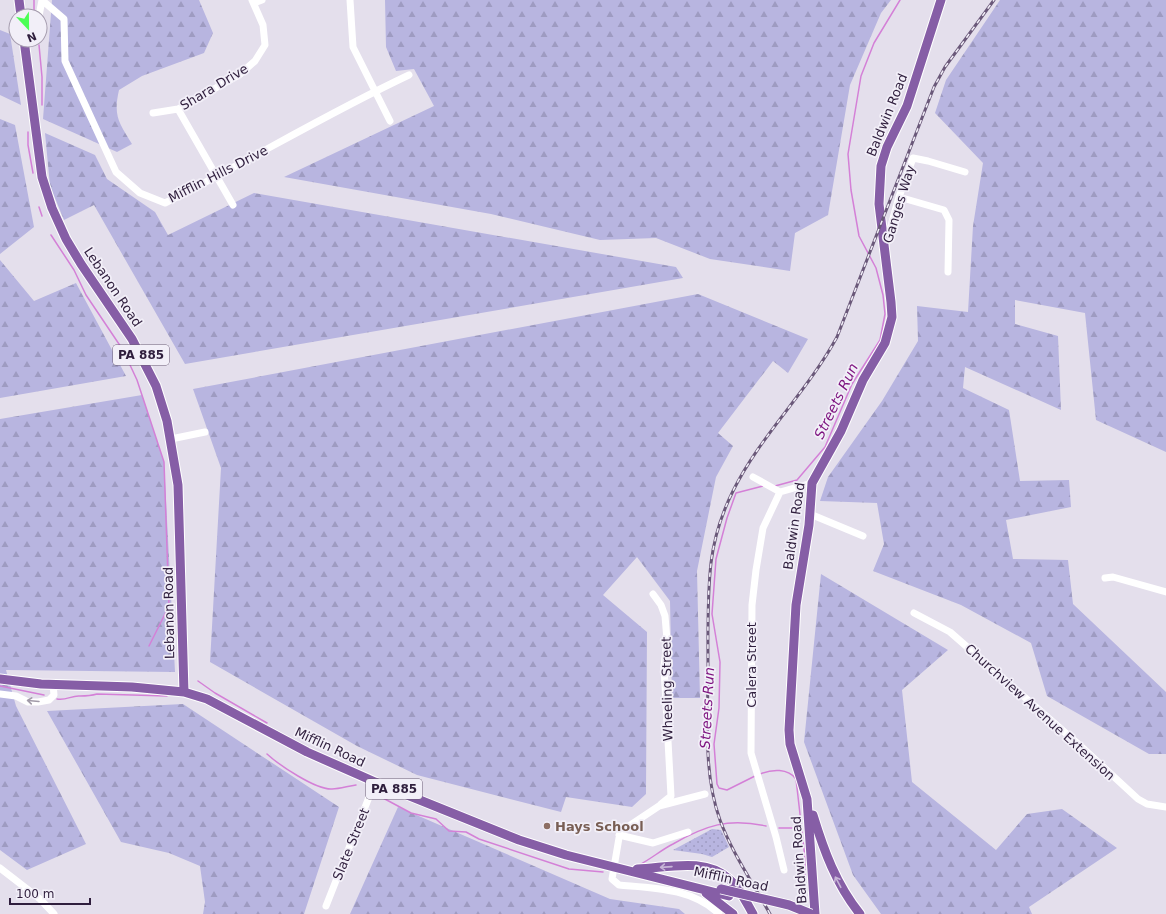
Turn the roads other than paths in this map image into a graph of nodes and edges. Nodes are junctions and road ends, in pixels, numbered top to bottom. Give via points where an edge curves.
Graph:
1 (42, 0) edge
2 (262, 0) edge
3 (350, 0) edge
4 (941, 0) edge
5 (253, 2) edge
6 (25, 48) edge
7 (409, 75) dead end
8 (374, 91) junction
9 (178, 109) junction
10 (153, 112) dead end
11 (390, 121) dead end
12 (965, 172) dead end
13 (217, 177) junction
14 (899, 197) junction
15 (233, 205) dead end
16 (884, 249) junction
17 (948, 272) dead end
18 (205, 432) dead end
19 (171, 439) junction
20 (752, 478) dead end
21 (812, 483) junction
22 (780, 492) junction
23 (810, 514) junction
24 (864, 536) dead end
25 (1105, 578) dead end
26 (1166, 592) edge
27 (653, 594) dead end
28 (914, 614) dead end
29 (0, 679) edge
30 (53, 684) junction
31 (184, 692) junction
32 (0, 694) edge
33 (803, 780) junction
34 (375, 782) junction
35 (705, 794) dead end
36 (659, 806) junction
37 (1166, 807) edge
38 (688, 832) dead end
39 (619, 835) junction
40 (618, 867) junction
41 (0, 868) edge
42 (784, 870) dead end
43 (643, 874) junction
44 (692, 887) junction
45 (326, 906) dead end
46 (54, 914) edge
47 (719, 914) edge
48 (733, 914) edge
49 (753, 914) edge
50 (796, 914) edge
51 (811, 914) edge
52 (815, 914) edge
53 (860, 914) edge

1 - 13 street, Mifflin Hills Drive via 64,18 66,60 116,172 140,193 165,203
2 - 5 street
3 - 8 street via 353,47
4 - 16 main road, Baldwin Road via 907,106 887,147 881,166 878,185
5 - 9 street, Shara Drive via 263,26 265,45 255,62 239,75
6 - 19 main road, Lebanon Road / PA 885 via 45,191 81,264 144,361 156,386
7 - 8 street, Mifflin Hills Drive
8 - 11 street
8 - 13 street, Mifflin Hills Drive
9 - 10 street, Shara Drive
9 - 13 street
12 - 14 street, Ganges Way via 913,158
13 - 15 street
14 - 16 street, Ganges Way
14 - 17 street via 944,210 947,214
16 - 21 main road, Baldwin Road via 892,317 890,329 885,343 863,380 841,431
18 - 19 street
19 - 31 main road, Lebanon Road / PA 885 via 178,485
20 - 22 street
21 - 22 street
21 - 23 main road, Baldwin Road
22 - 42 street, Calera Street via 763,528 752,605 751,754
23 - 24 street
23 - 33 main road, Baldwin Road via 796,605 789,730 790,744
25 - 26 street via 1113,577
27 - 36 street, Wheeling Street via 665,616 667,640 664,667 671,796
28 - 37 street, Churchview Avenue Extension via 950,632 1138,799 1147,804
29 - 30 main road, Mifflin Road
30 - 31 main road, Mifflin Road
30 -> 32 street via 54,695 49,700 28,702 16,696
31 - 34 main road, Mifflin Road / PA 885 via 206,699 307,752
33 - 52 main road, Baldwin Road via 811,835
53 -> 33 main road via 833,871 817,829
34 - 40 main road, Mifflin Road / PA 885 via 539,847
34 - 45 street, Slate Street
35 - 36 street
36 - 39 street
38 - 39 street via 653,843
39 - 40 street
40 - 43 main road, Mifflin Road / PA 885
40 - 47 street via 612,879 619,885 644,886 689,895
49 -> 40 main road via 730,879 710,868
41 - 46 street via 40,899
43 - 44 main road, Mifflin Road / PA 885
43 - 51 main road, Mifflin Road / PA 885, bridge via 789,905
44 - 48 main road via 711,896
44 - 50 main road, Mifflin Road / PA 885

